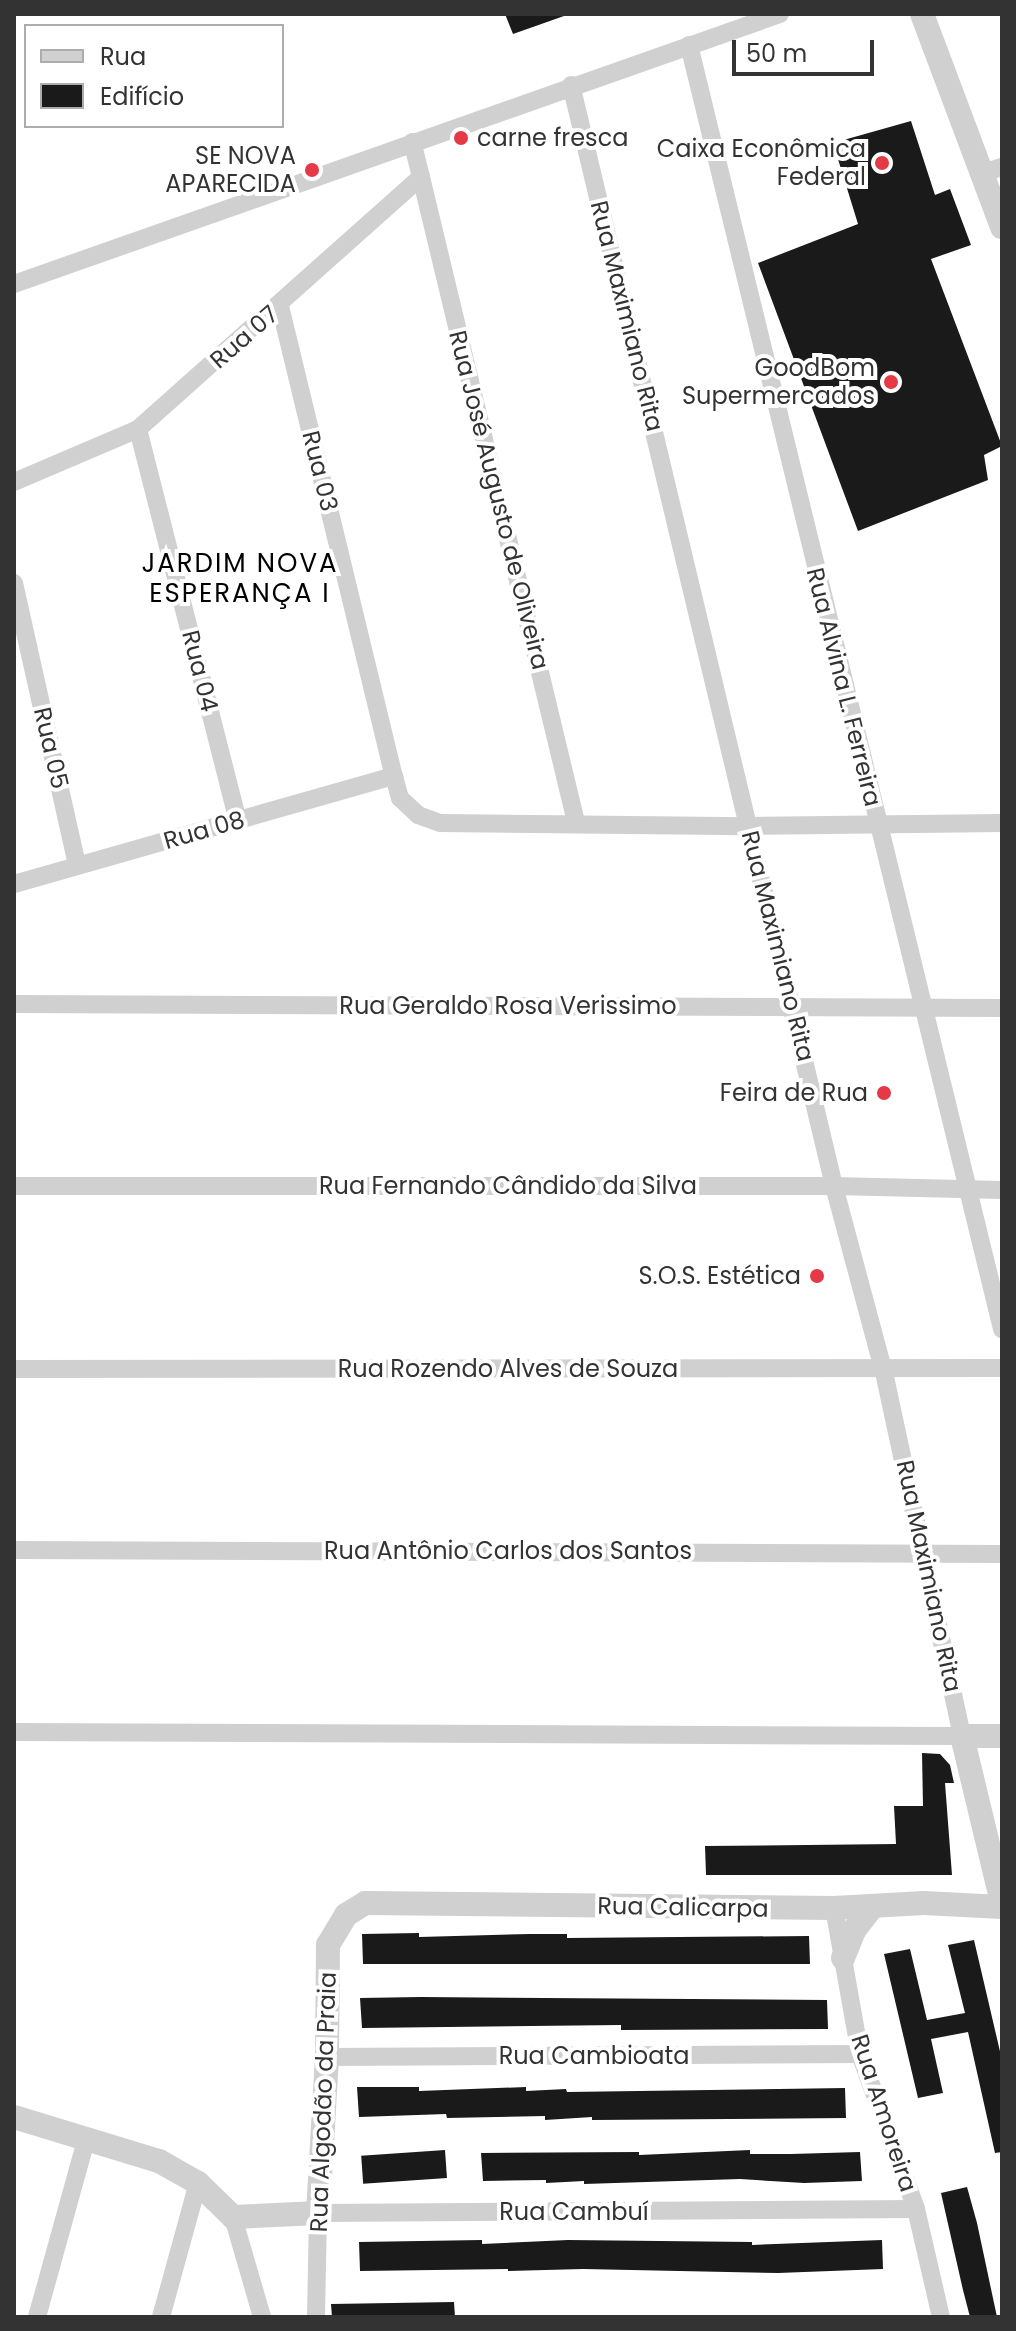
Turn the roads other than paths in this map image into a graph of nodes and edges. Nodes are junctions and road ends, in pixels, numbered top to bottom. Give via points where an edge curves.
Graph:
1 (780, 14) edge
2 (922, 14) edge
3 (689, 45) junction
4 (571, 85) junction
5 (412, 142) junction
6 (993, 170) edge
7 (421, 177) junction
8 (1002, 227) edge
9 (14, 284) edge
10 (280, 306) junction
11 (138, 429) junction
12 (14, 482) edge
13 (14, 583) edge
14 (394, 776) junction
15 (238, 820) junction
16 (576, 822) junction
17 (1002, 823) edge
18 (877, 824) junction
19 (749, 826) junction
20 (77, 866) junction
21 (14, 884) edge
22 (14, 1004) edge
23 (793, 1008) junction
24 (1002, 1008) edge
25 (923, 1009) junction
26 (14, 1186) edge
27 (834, 1186) junction
28 (1002, 1190) edge
29 (966, 1191) junction
30 (1002, 1329) edge
31 (1002, 1368) edge
32 (14, 1369) edge
33 (883, 1369) junction
34 (14, 1550) edge
35 (925, 1552) junction
36 (1002, 1554) edge
37 (14, 1732) edge
38 (962, 1736) junction
39 (1002, 1736) edge
40 (365, 1903) joint
41 (1002, 1905) edge
42 (873, 1906) junction
43 (834, 1908) junction
44 (843, 1958) junction
45 (860, 2054) junction
46 (327, 2057) junction
47 (14, 2117) edge
48 (86, 2140) junction
49 (198, 2183) junction
50 (916, 2209) junction
51 (318, 2213) junction
52 (233, 2217) junction
53 (37, 2317) edge
54 (161, 2317) edge
55 (262, 2317) edge
56 (316, 2317) edge
57 (941, 2317) edge

1 - 3 street
2 - 6 street
3 - 4 street
3 - 18 street, Rua Alvina L. Ferreira
4 - 5 street
4 - 19 street, Rua Maximiano Rita
5 - 7 street
5 - 9 street
6 - 8 street
7 - 10 street, Rua 07
7 - 16 street, Rua José Augusto de Oliveira
10 - 11 street, Rua 07
10 - 14 street, Rua 03
11 - 12 street, Rua 07
11 - 15 street, Rua 04
13 - 20 street, Rua 05
14 - 15 street, Rua 08
14 - 16 street, Rua 03 via 400,798 418,815 440,823
15 - 20 street, Rua 08
16 - 19 street, Rua 03
17 - 18 street, Rua 03
18 - 19 street, Rua 03
18 - 25 street, Rua Alvina L. Ferreira
19 - 23 street, Rua Maximiano Rita
20 - 21 street, Rua 08
22 - 23 street, Rua Geraldo Rosa Verissimo
23 - 25 street, Rua Geraldo Rosa Verissimo
23 - 27 street, Rua Maximiano Rita
24 - 25 street, Rua Geraldo Rosa Verissimo
25 - 29 street, Rua Alvina L. Ferreira
26 - 27 street, Rua Fernando Cândido da Silva
27 - 29 street, Rua Fernando Cândido da Silva
27 - 33 street, Rua Maximiano Rita
28 - 29 street, Rua Fernando Cândido da Silva
29 - 30 street, Rua Alvina L. Ferreira
31 - 33 street, Rua Rozendo Alves de Souza
32 - 33 street, Rua Rozendo Alves de Souza
33 - 35 street, Rua Maximiano Rita
34 - 35 street, Rua Antônio Carlos dos Santos
35 - 36 street, Rua Antônio Carlos dos Santos
35 - 38 street, Rua Maximiano Rita
37 - 38 street
38 - 39 street
38 - 41 street, Rua Maximiano Rita
40 - 43 street, Rua Calicarpa
40 - 46 street, Rua Algodão da Praia via 346,1915 328,1945
41 - 42 street, Rua Calicarpa
42 - 43 street, Rua Calicarpa
42 - 44 street via 855,1929
43 - 44 street, Rua Amoreira
44 - 45 street, Rua Amoreira
45 - 46 street, Rua Cambioata
45 - 50 street, Rua Amoreira
46 - 51 street, Rua Algodão da Praia
47 - 48 street
48 - 49 street via 159,2161
48 - 53 street
49 - 52 street
49 - 54 street
50 - 51 street, Rua Cambuí
50 - 57 street, Rua Amoreira
51 - 52 street, Rua Cambuí
51 - 56 street, Rua Algodão da Praia
52 - 55 street

